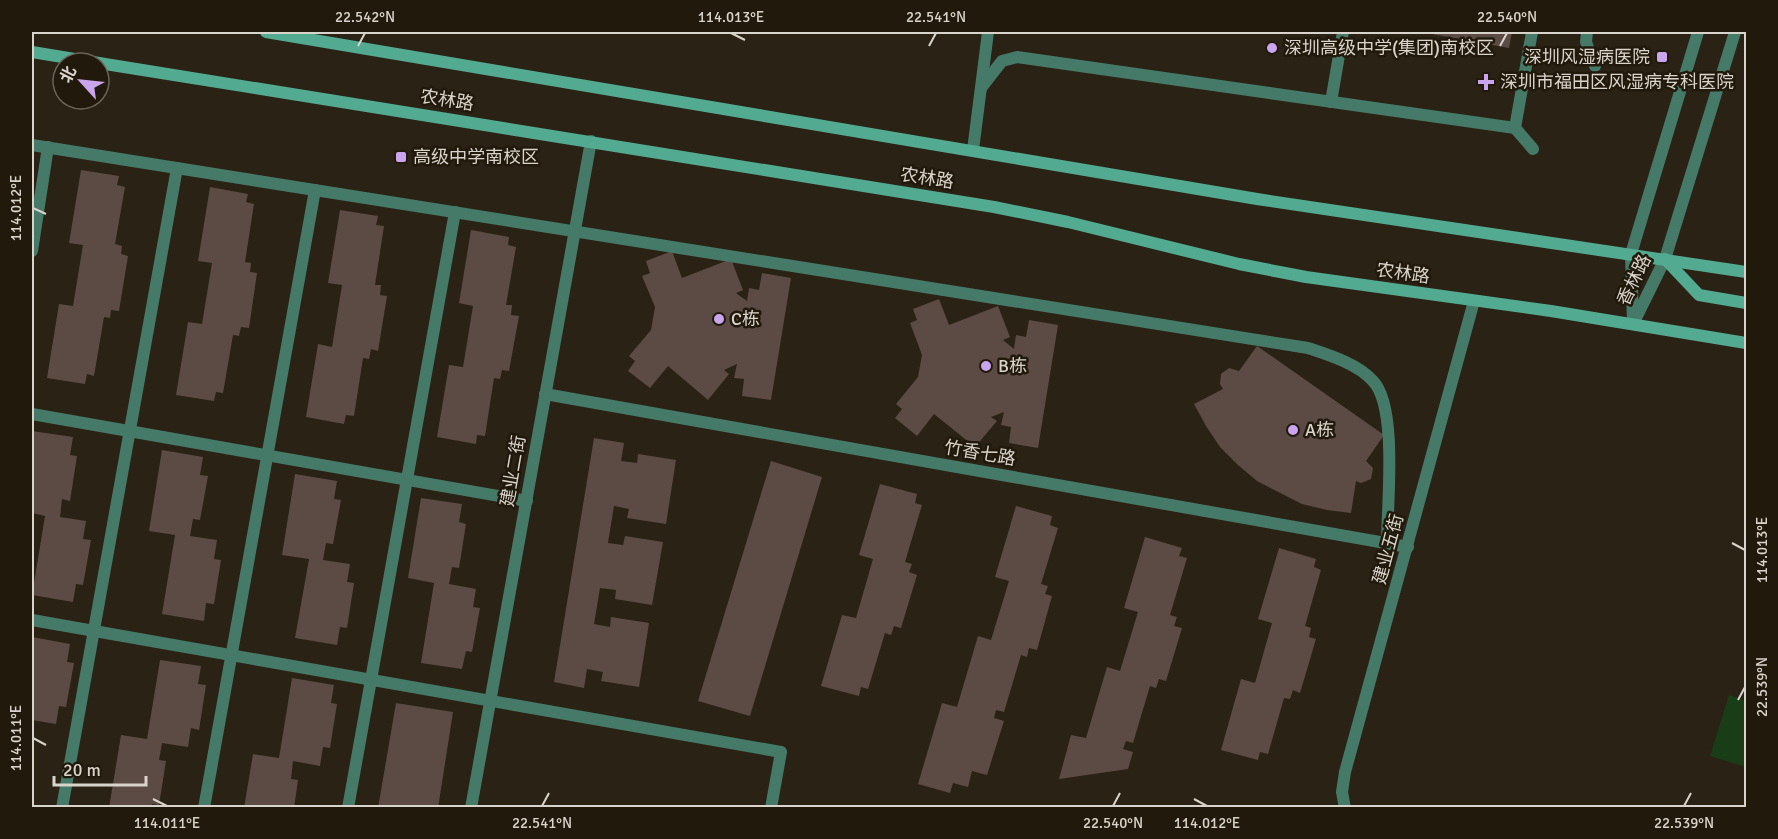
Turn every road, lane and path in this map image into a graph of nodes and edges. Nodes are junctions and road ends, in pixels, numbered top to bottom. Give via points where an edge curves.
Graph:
1 (266, 32) edge
2 (988, 32) edge
3 (1343, 32) edge
4 (1532, 32) edge
5 (1587, 32) edge
6 (1698, 32) edge
7 (1735, 32) edge
8 (32, 52) edge
9 (51, 55) edge
10 (111, 65) edge
11 (1595, 66) dead end
12 (981, 88) junction
13 (1331, 102) junction
14 (1515, 128) junction
15 (591, 141) junction
16 (32, 145) edge
17 (48, 147) junction
18 (1533, 149) dead end
19 (973, 150) junction
20 (177, 168) junction
21 (315, 190) junction
22 (456, 212) junction
23 (575, 231) junction
24 (32, 251) edge
25 (1631, 254) junction
26 (1665, 259) junction
27 (1746, 272) edge
28 (1474, 301) junction
29 (1746, 303) edge
30 (1633, 324) junction
31 (1746, 343) edge
32 (545, 394) junction
33 (32, 414) edge
34 (129, 431) junction
35 (268, 455) junction
36 (407, 480) junction
37 (526, 501) junction
38 (1387, 543) junction
39 (1408, 547) junction
40 (32, 620) edge
41 (94, 631) junction
42 (232, 655) junction
43 (372, 680) junction
44 (490, 701) junction
45 (62, 807) edge
46 (204, 807) edge
47 (348, 807) edge
48 (471, 807) edge
49 (771, 807) edge
50 (1345, 807) edge

1 - 19 main road, 农林路
2 - 12 street
3 - 13 street
4 - 14 street
5 - 11 street via 1586,42
6 - 25 street, 香林路
7 - 26 street, 香林路
8 - 9 main road, 农林路
10 - 15 main road, 农林路
12 - 13 street via 1002,61 1017,57
12 - 19 street
13 - 14 street
14 - 18 street
15 - 23 street, 建业二街
15 - 28 main road, 农林路 via 994,207 1284,273
16 - 17 street
17 - 20 street
17 - 24 street
19 - 25 main road, 农林路 via 1257,199
20 - 21 street
20 - 34 street
21 - 22 street
21 - 35 street
22 - 23 street
22 - 36 street
23 - 32 street, 建业二街
23 - 38 street via 1308,348 1342,359 1373,381 1384,401 1389,432
25 - 26 main road, 农林路
25 - 30 street, 香林路
26 - 27 main road, 农林路
26 - 29 main road via 1699,295
26 - 30 street, 香林路
28 - 30 main road, 农林路
28 - 39 street, 建业五街
30 - 31 main road, 农林路
32 - 37 street, 建业二街
32 - 38 street, 竹香七路
33 - 34 street
34 - 35 street
34 - 41 street
35 - 36 street
35 - 42 street
36 - 37 street
36 - 43 street
37 - 44 street, 建业二街
38 - 39 street, 竹香七路
39 - 50 street, 建业五街 via 1345,772
40 - 41 street
41 - 42 street
41 - 45 street
42 - 43 street
42 - 46 street
43 - 44 street
43 - 47 street
44 - 48 street, 建业二街
44 - 49 street via 781,752

